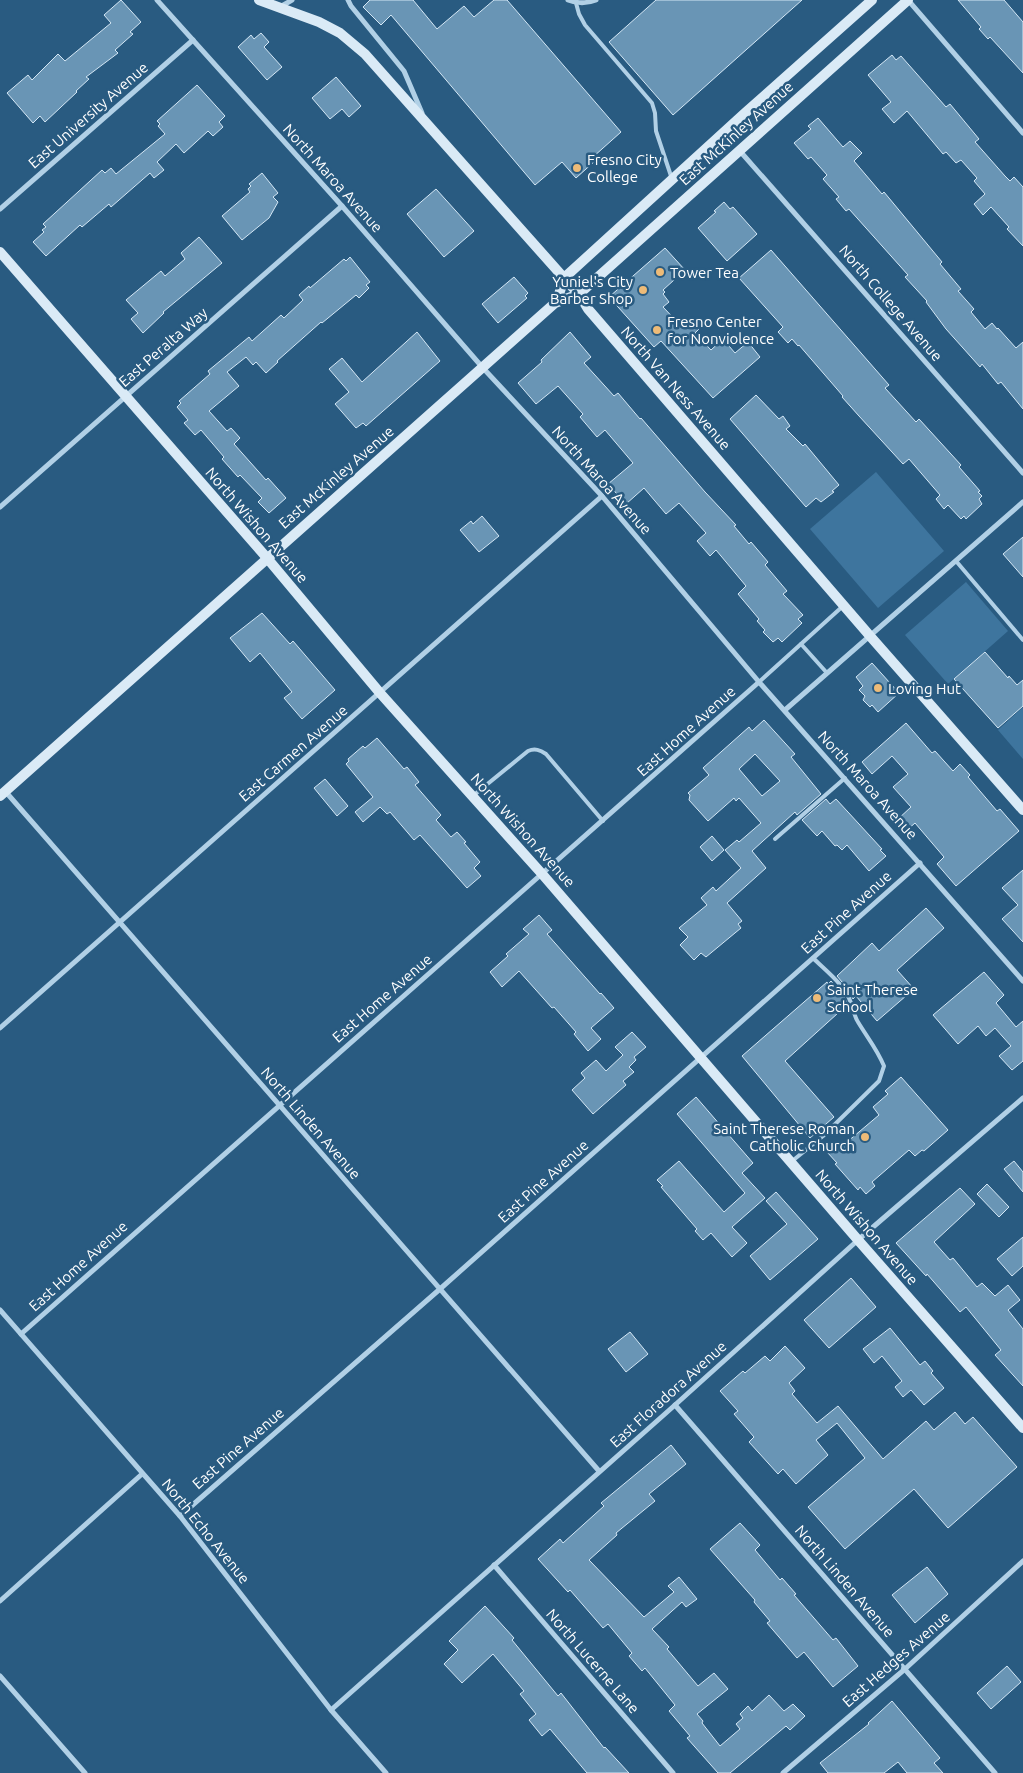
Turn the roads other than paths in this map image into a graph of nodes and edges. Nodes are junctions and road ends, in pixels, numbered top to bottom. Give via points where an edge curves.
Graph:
1 (157, 0) edge
2 (259, 0) edge
3 (292, 0) edge
4 (348, 0) edge
5 (568, 0) edge
6 (596, 0) edge
7 (872, 0) edge
8 (908, 0) edge
9 (576, 3) junction
10 (280, 7) junction
11 (193, 40) junction
12 (427, 125) junction
13 (1023, 133) edge
14 (739, 150) junction
15 (672, 180) junction
16 (342, 206) junction
17 (0, 209) edge
18 (0, 252) edge
19 (564, 278) junction
20 (579, 294) junction
21 (557, 301) junction
22 (483, 368) junction
23 (125, 397) junction
24 (1023, 473) edge
25 (602, 496) junction
26 (1023, 502) edge
27 (0, 507) edge
28 (267, 558) junction
29 (956, 561) junction
30 (844, 605) junction
31 (870, 636) junction
32 (1023, 640) edge
33 (801, 644) junction
34 (827, 673) junction
35 (759, 682) junction
36 (380, 693) junction
37 (785, 710) junction
38 (845, 778) junction
39 (3, 793) edge
40 (473, 796) junction
41 (1023, 810) edge
42 (603, 821) junction
43 (774, 839) dead end
44 (920, 863) junction
45 (542, 875) junction
46 (119, 923) junction
47 (813, 958) junction
48 (1023, 981) edge
49 (0, 1028) edge
50 (701, 1057) junction
51 (1023, 1098) edge
52 (278, 1105) junction
53 (791, 1162) junction
54 (858, 1240) junction
55 (440, 1289) junction
56 (0, 1310) edge
57 (21, 1334) junction
58 (675, 1405) junction
59 (1023, 1428) edge
60 (599, 1471) junction
61 (142, 1474) junction
62 (180, 1516) junction
63 (1023, 1561) edge
64 (494, 1565) junction
65 (0, 1601) edge
66 (905, 1669) junction
67 (0, 1676) edge
68 (331, 1710) junction
69 (85, 1773) edge
70 (386, 1773) edge
71 (673, 1773) edge
72 (783, 1773) edge
73 (995, 1773) edge

1 - 11 street, North Maroa Avenue
2 - 10 main road, North Van Ness Avenue
3 - 10 street
4 - 12 street via 404,70
5 - 9 street
6 - 9 street
7 - 15 main road, East McKinley Avenue
8 - 13 street
8 - 14 main road, East McKinley Avenue
9 - 15 lane via 585,25 652,102 656,131
10 - 12 main road, North Van Ness Avenue via 319,22 346,38
11 - 16 street, North Maroa Avenue
11 - 17 street, East University Avenue
12 - 19 main road, North Van Ness Avenue
14 - 20 main road, East McKinley Avenue
14 - 24 street, North College Avenue
15 - 19 main road, East McKinley Avenue
16 - 22 street, North Maroa Avenue
16 - 23 street, East Peralta Way
18 - 23 main road, North Wishon Avenue
19 - 20 main road, North Van Ness Avenue
19 - 21 main road
20 - 21 main road, East McKinley Avenue
20 - 30 main road, North Van Ness Avenue
21 - 22 main road, East McKinley Avenue
22 - 25 street, North Maroa Avenue
22 - 28 main road, East McKinley Avenue
23 - 27 street, East Peralta Way
23 - 28 main road, North Wishon Avenue
25 - 35 street, North Maroa Avenue
25 - 36 street, East Carmen Avenue
26 - 29 street
28 - 36 main road, North Wishon Avenue
28 - 39 main road, East McKinley Avenue
29 - 31 street
29 - 32 lane
30 - 31 main road, North Van Ness Avenue
30 - 33 lane
31 - 34 street
31 - 41 main road, North Van Ness Avenue
33 - 34 lane
33 - 35 lane
34 - 37 street
35 - 37 street, North Maroa Avenue
35 - 42 street, East Home Avenue
36 - 40 main road, North Wishon Avenue
36 - 46 street, East Carmen Avenue
37 - 38 street, North Maroa Avenue
38 - 43 lane
38 - 44 street, North Maroa Avenue
39 - 46 street, North Linden Avenue
40 - 42 lane via 528,751 539,750 546,754
40 - 45 main road, North Wishon Avenue
42 - 45 street, East Home Avenue
44 - 47 street, East Pine Avenue
44 - 48 street, North Maroa Avenue
45 - 50 main road, North Wishon Avenue
45 - 52 street, East Home Avenue
46 - 49 street, East Carmen Avenue
46 - 52 street, North Linden Avenue
47 - 50 street, East Pine Avenue
47 - 53 lane via 843,989 884,1066 879,1081
50 - 53 main road, North Wishon Avenue
50 - 55 street, East Pine Avenue
51 - 54 street, East Floradora Avenue
52 - 55 street, North Linden Avenue
52 - 57 street, East Home Avenue
53 - 54 main road, North Wishon Avenue
54 - 58 street, East Floradora Avenue
54 - 59 main road, North Wishon Avenue
55 - 60 street, North Linden Avenue
55 - 62 street, East Pine Avenue
56 - 57 street, North Echo Avenue
57 - 61 street, North Echo Avenue
58 - 60 street, East Floradora Avenue
58 - 66 street, North Linden Avenue
60 - 64 street, East Floradora Avenue
61 - 62 street, North Echo Avenue
61 - 65 street
62 - 68 street, North Echo Avenue
63 - 66 street, East Hedges Avenue
64 - 68 street, East Floradora Avenue
64 - 71 street, North Lucerne Lane
66 - 72 street, East Hedges Avenue
66 - 73 street, North Linden Avenue
67 - 69 street
68 - 70 street, North Echo Avenue

